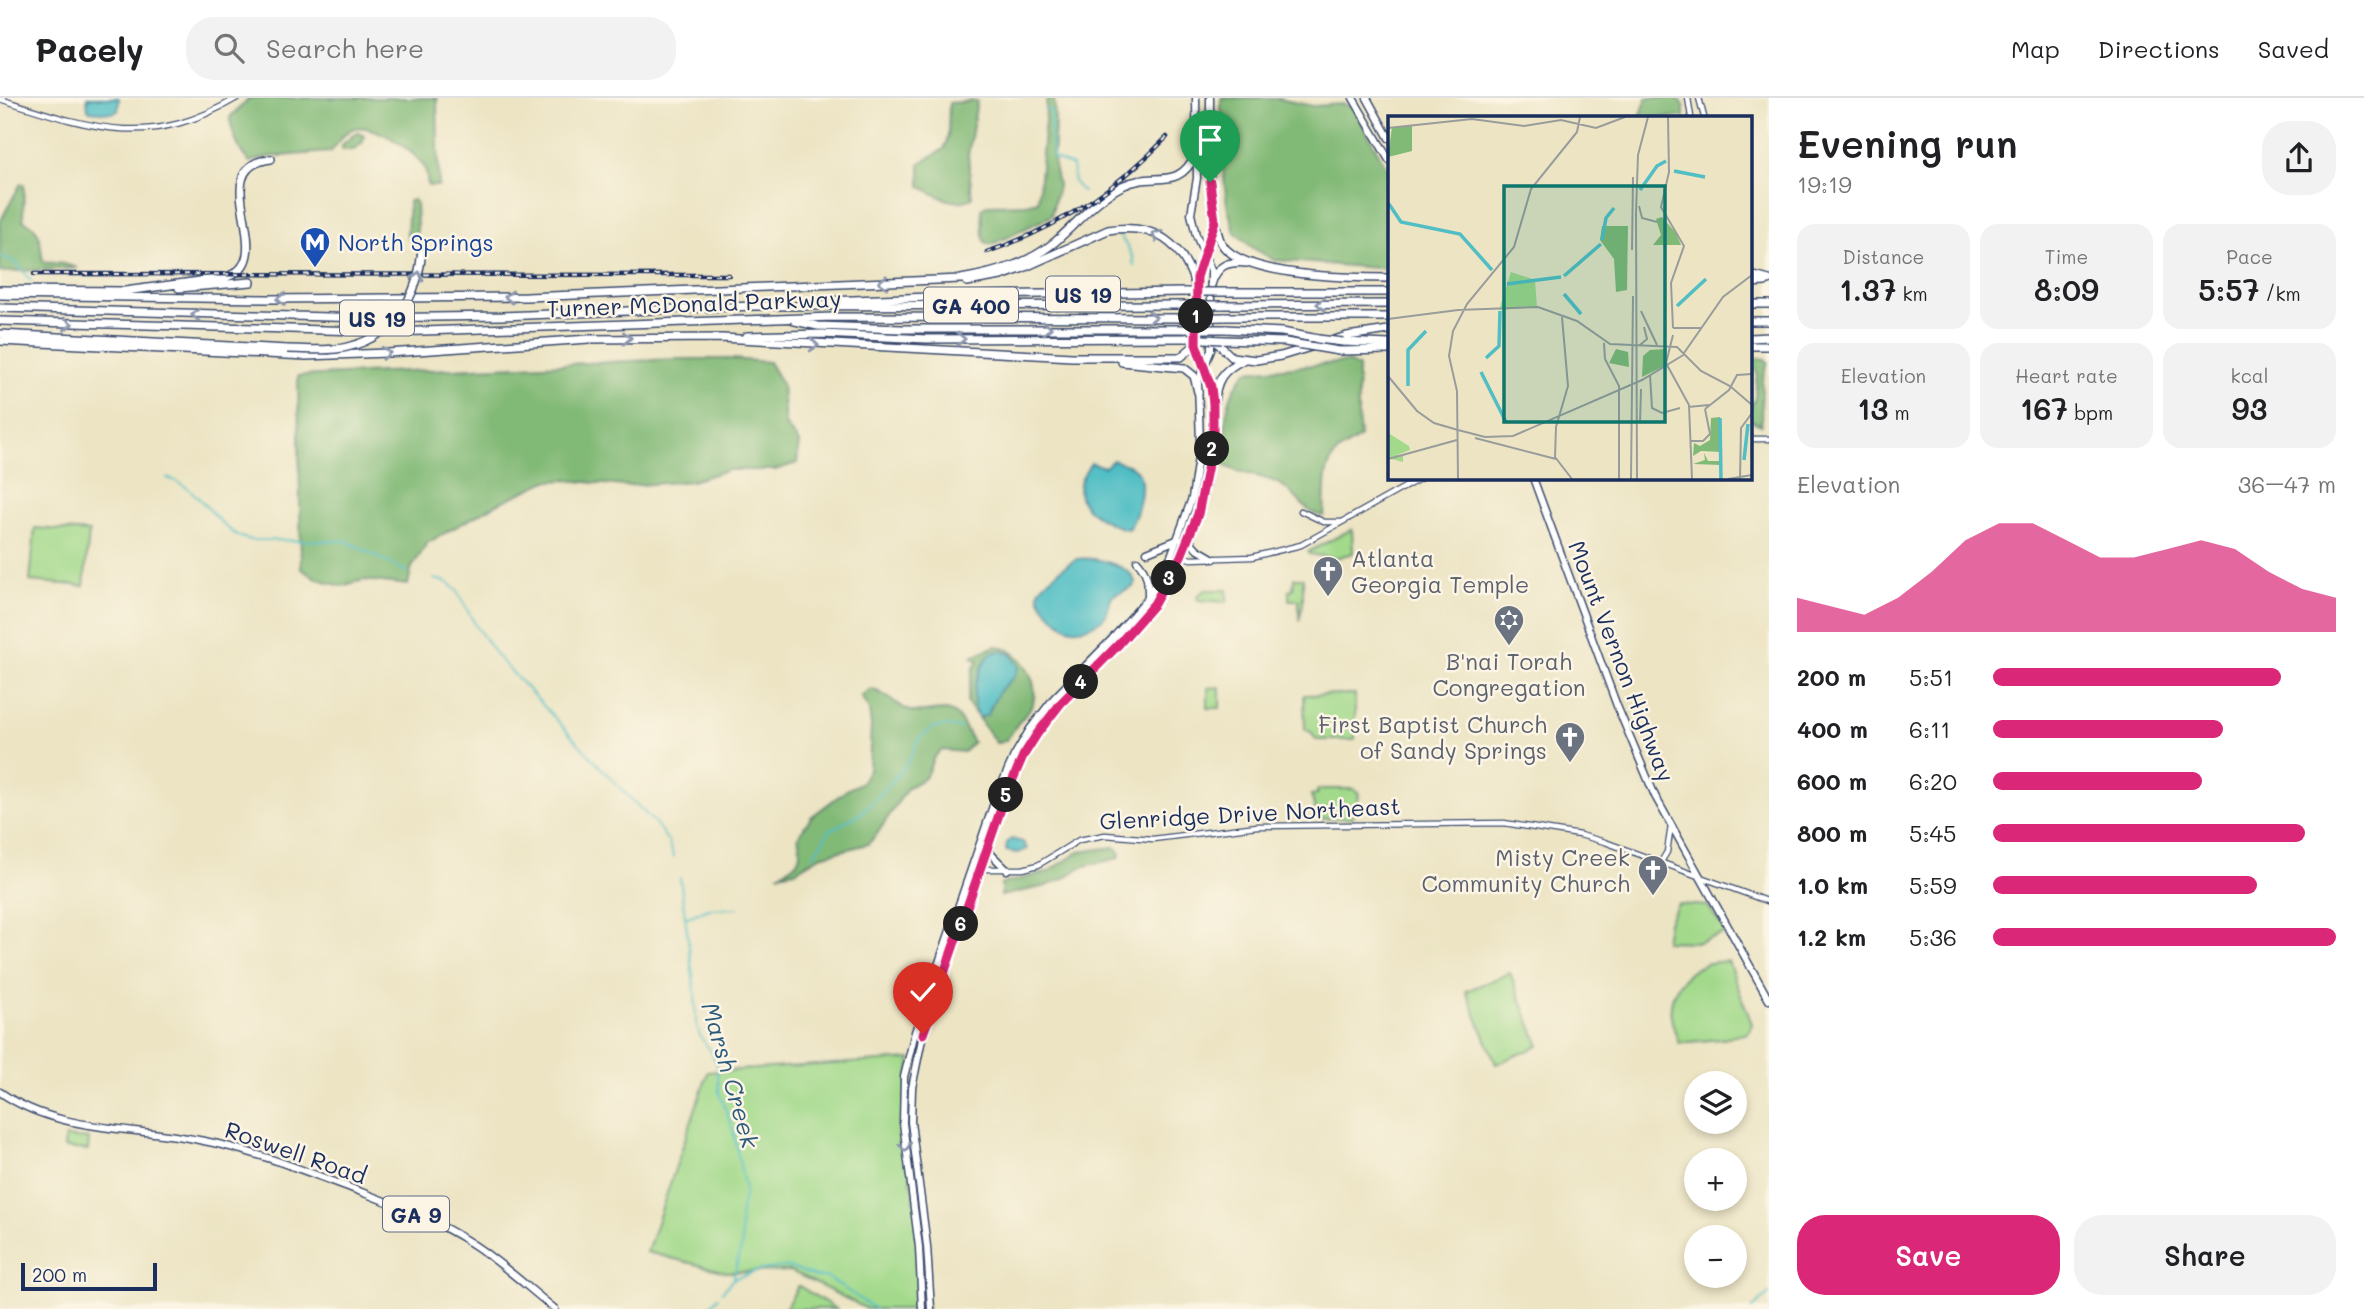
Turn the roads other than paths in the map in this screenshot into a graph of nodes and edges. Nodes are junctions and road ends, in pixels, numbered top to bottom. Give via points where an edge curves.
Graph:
1 (237, 98) edge
2 (1196, 98) edge
3 (1210, 98) edge
4 (1353, 98) edge
5 (1367, 98) edge
6 (1688, 98) edge
7 (1699, 98) edge
8 (0, 99) edge
9 (1691, 116) edge
10 (1704, 116) edge
11 (1388, 136) edge
12 (1196, 154) junction
13 (1388, 158) edge
14 (271, 159) dead end
15 (1215, 221) junction
16 (422, 241) dead end
17 (1205, 254) junction
18 (1258, 264) junction
19 (1752, 276) edge
20 (1388, 278) edge
21 (921, 281) junction
22 (1769, 281) edge
23 (251, 282) dead end
24 (1211, 285) junction
25 (1196, 286) junction
26 (145, 289) junction
27 (0, 290) edge
28 (1388, 292) edge
29 (0, 295) edge
30 (1388, 304) edge
31 (754, 306) junction
32 (0, 308) edge
33 (1388, 317) edge
34 (784, 318) junction
35 (0, 321) edge
36 (1388, 330) edge
37 (0, 334) edge
38 (1211, 337) junction
39 (722, 338) junction
40 (0, 341) edge
41 (1196, 344) junction
42 (1388, 344) edge
43 (1388, 351) edge
44 (1072, 357) junction
45 (1243, 360) junction
46 (1203, 365) junction
47 (1198, 392) junction
48 (1213, 404) junction
49 (1418, 480) edge
50 (1535, 480) edge
51 (1301, 511) dead end
52 (1345, 522) junction
53 (1179, 539) junction
54 (1189, 540) junction
55 (1147, 552) dead end
56 (1214, 559) junction
57 (1179, 560) junction
58 (1137, 561) dead end
59 (1148, 597) junction
60 (1671, 826) junction
61 (987, 850) junction
62 (1661, 862) junction
63 (979, 869) junction
64 (1007, 870) junction
65 (1698, 875) junction
66 (1769, 902) edge
67 (1769, 1000) edge
68 (0, 1092) edge
69 (555, 1309) edge
70 (922, 1309) edge
71 (931, 1309) edge

1 - 8 street via 181,124 133,131 72,122
2 - 12 main road
3 - 15 main road
4 - 13 main road
5 - 11 main road
6 - 9 street
7 - 10 street
12 - 17 main road via 1191,220
12 - 21 highway via 1178,177 1139,180 1115,190 1055,242 1026,260 986,274
14 - 26 highway via 254,165 242,180 248,253 240,270 223,278
15 - 17 main road
15 - 18 highway via 1224,247
37 -> 16 highway, bridge via 327,350 355,345 393,322 410,300 420,272
17 - 24 main road
17 - 25 main road
18 - 20 highway via 1311,276
18 - 24 highway via 1226,263
19 - 22 highway
25 -> 21 highway via 1175,247 1147,230 1125,227 1001,276 957,283
21 -> 29 highway via 527,297
23 - 26 highway
24 - 38 main road
25 - 41 main road
26 - 27 highway
28 - 31 highway, US 19, bridge via 872,298
30 -> 31 highway, Turner McDonald Parkway / GA 400, bridge
31 -> 32 highway, Turner McDonald Parkway / US 19 via 366,318
34 -> 33 highway, Turner McDonald Parkway / GA 400, bridge
35 -> 34 highway, Turner McDonald Parkway / US 19 via 394,332
34 -> 42 highway, bridge via 818,326 901,329 1226,329
36 - 45 highway via 1346,336 1281,356
38 - 45 highway via 1227,354
38 - 46 main road
40 -> 39 highway via 319,356 589,339
39 -> 43 highway, bridge via 822,334 927,339 1187,338
39 -> 44 highway
41 - 44 highway via 1181,357
41 - 46 main road
44 - 47 highway via 1180,367 1194,376
45 - 48 highway via 1221,374
46 - 47 main road
46 - 48 main road
47 - 53 main road via 1199,458
48 - 54 main road via 1210,462
49 - 52 street
50 - 60 main road, Mount Vernon Highway via 1617,706
51 - 52 street via 1324,522
52 - 56 street via 1301,545 1261,556
53 - 55 main road
53 - 59 main road
54 - 56 main road
54 - 57 main road
56 - 57 street
57 - 61 main road via 1144,616 1037,734 1012,780
58 - 59 main road via 1146,570
59 -> 70 main road via 1042,712 1014,756 912,1041 904,1077 903,1123
60 - 62 street
60 - 65 main road, Mount Vernon Highway
61 - 63 main road
61 - 64 main road
62 - 64 street, Glenridge Drive Northeast via 1580,835 1504,823 1293,825 1153,839 1105,835 1079,840 1038,865
62 - 65 street, Glenridge Drive Northeast
63 - 64 street, Glenridge Drive Northeast
63 - 71 main road via 923,1034 912,1088 912,1132
65 - 66 street, Glenridge Drive Northeast
65 - 67 main road, Mount Vernon Highway
68 - 69 main road, Roswell Road / GA 9 via 51,1117 206,1141 374,1197 473,1244

